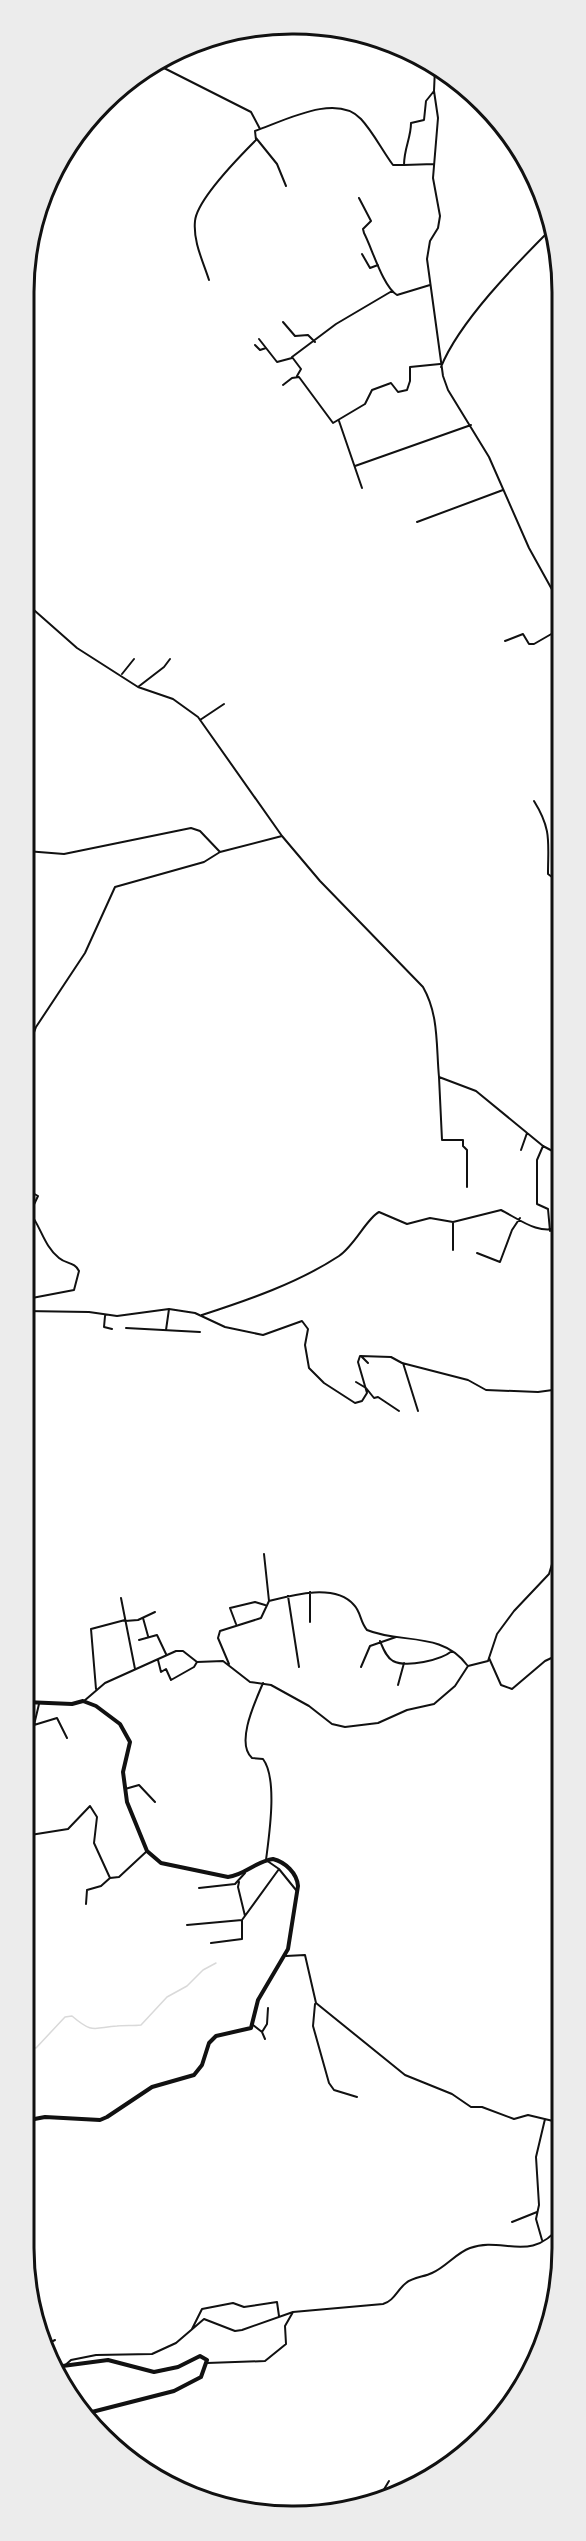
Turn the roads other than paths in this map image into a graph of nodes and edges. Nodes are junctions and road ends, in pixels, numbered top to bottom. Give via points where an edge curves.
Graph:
1 (165, 69) edge
2 (435, 77) edge
3 (434, 91) junction
4 (261, 129) junction
5 (256, 138) junction
6 (434, 164) junction
7 (404, 165) junction
8 (286, 186) dead end
9 (359, 198) dead end
10 (545, 235) edge
11 (362, 254) dead end
12 (378, 265) junction
13 (210, 280) dead end
14 (430, 285) junction
15 (392, 291) junction
16 (283, 322) dead end
17 (259, 339) dead end
18 (315, 342) junction
19 (255, 345) dead end
20 (266, 348) junction
21 (292, 358) junction
22 (441, 366) junction
23 (297, 376) junction
24 (283, 385) dead end
25 (339, 421) junction
26 (471, 425) junction
27 (355, 466) junction
28 (362, 488) dead end
29 (503, 490) junction
30 (417, 522) dead end
31 (552, 590) edge
32 (34, 610) edge
33 (552, 634) edge
34 (505, 641) dead end
35 (134, 659) dead end
36 (170, 659) dead end
37 (122, 674) junction
38 (138, 687) junction
39 (224, 704) dead end
40 (200, 720) junction
41 (534, 801) dead end
42 (282, 836) junction
43 (34, 852) edge
44 (220, 852) junction
45 (552, 877) edge
46 (34, 1032) edge
47 (439, 1077) junction
48 (527, 1133) junction
49 (543, 1146) junction
50 (521, 1150) dead end
51 (552, 1151) edge
52 (467, 1187) dead end
53 (520, 1218) junction
54 (34, 1221) edge
55 (453, 1222) junction
56 (552, 1229) edge
57 (549, 1230) junction
58 (453, 1250) dead end
59 (477, 1253) dead end
60 (34, 1298) edge
61 (169, 1309) junction
62 (34, 1311) edge
63 (202, 1315) junction
64 (105, 1316) junction
65 (112, 1329) dead end
66 (126, 1329) dead end
67 (166, 1330) junction
68 (200, 1332) dead end
69 (361, 1356) junction
70 (368, 1363) dead end
71 (403, 1364) junction
72 (356, 1382) dead end
73 (366, 1388) junction
74 (552, 1390) edge
75 (399, 1411) dead end
76 (418, 1411) dead end
77 (264, 1554) dead end
78 (552, 1565) edge
79 (310, 1592) junction
80 (288, 1596) junction
81 (122, 1598) dead end
82 (269, 1601) junction
83 (265, 1605) junction
84 (155, 1612) dead end
85 (143, 1618) junction
86 (125, 1621) junction
87 (310, 1622) dead end
88 (236, 1624) junction
89 (399, 1636) junction
90 (148, 1637) junction
91 (139, 1640) dead end
92 (380, 1641) junction
93 (452, 1651) junction
94 (166, 1654) junction
95 (489, 1658) junction
96 (552, 1658) edge
97 (158, 1659) junction
98 (197, 1662) junction
99 (404, 1663) junction
100 (230, 1666) junction
101 (468, 1666) junction
102 (299, 1667) dead end
103 (362, 1667) dead end
104 (135, 1669) junction
105 (263, 1683) junction
106 (398, 1685) dead end
107 (96, 1690) junction
108 (83, 1701) junction
109 (34, 1703) edge
110 (39, 1704) junction
111 (67, 1738) dead end
112 (125, 1790) junction
113 (155, 1802) dead end
114 (34, 1834) edge
115 (147, 1851) junction
116 (266, 1860) junction
117 (279, 1869) junction
118 (245, 1870) junction
119 (110, 1878) junction
120 (239, 1882) junction
121 (198, 1888) dead end
122 (297, 1893) junction
123 (86, 1904) dead end
124 (245, 1916) junction
125 (242, 1920) junction
126 (187, 1925) dead end
127 (211, 1943) dead end
128 (286, 1956) junction
129 (316, 2003) junction
130 (268, 2008) dead end
131 (253, 2025) junction
132 (262, 2032) junction
133 (265, 2040) dead end
134 (357, 2097) dead end
135 (34, 2119) edge
136 (545, 2120) junction
137 (552, 2121) edge
138 (537, 2212) junction
139 (512, 2222) dead end
140 (552, 2233) edge
141 (542, 2241) junction
142 (293, 2312) junction
143 (279, 2316) junction
144 (191, 2330) junction
145 (55, 2340) dead end
146 (52, 2342) edge
147 (207, 2363) junction
148 (63, 2367) edge
149 (64, 2368) edge
150 (94, 2412) edge
151 (389, 2481) dead end
152 (383, 2490) edge

1 - 4 street via 251,112
2 - 3 street
3 - 6 street via 438,118
3 - 7 street via 426,101 424,120 411,123
4 - 5 street via 254,132
4 - 7 street via 301,112 347,110 361,119 393,165
5 - 8 street via 277,164
5 - 13 street via 204,202 195,220 197,245
6 - 7 street
6 - 14 street via 440,216 428,250
9 - 12 street via 371,221 363,229
10 - 22 street via 506,276 451,346
11 - 12 street via 370,268
12 - 15 street
14 - 15 street via 397,295
14 - 22 street
15 - 18 street via 336,324
16 - 18 street via 295,336 308,335
17 - 20 street
18 - 21 street
19 - 20 street via 260,350
20 - 21 street via 279,363
21 - 23 street via 301,369
22 - 25 street via 410,367 407,390 398,392 391,383 379,386 371,391 365,405
22 - 26 street via 448,390
23 - 24 street
23 - 25 street via 330,422
25 - 27 street
26 - 27 street
26 - 29 street
27 - 28 street
29 - 30 street
29 - 31 street
32 - 37 street via 77,648
33 - 34 street via 534,644 523,634
35 - 37 street
36 - 38 street
37 - 38 street
38 - 40 street via 173,699
39 - 40 street
40 - 42 street
41 - 45 street via 550,842 548,874
42 - 44 street
42 - 47 street via 333,896 423,987 436,1018
43 - 44 street via 64,854 194,828
44 - 46 street via 204,861 115,887 85,953
47 - 48 street via 476,1091
47 - 52 street via 442,1140 463,1140 467,1150
48 - 49 street
48 - 50 street
49 - 51 street
49 - 57 street via 537,1160 537,1204 548,1209
53 - 55 street via 501,1210
53 - 57 street via 539,1230
53 - 59 street via 500,1262
54 - 60 street via 45,1243 78,1271 74,1290
55 - 58 street
55 - 63 street via 430,1218 407,1224 376,1213 355,1242 332,1260 248,1300
56 - 57 street
61 - 63 street
61 - 64 street
61 - 67 street
62 - 64 street
63 - 73 street via 233,1330 263,1335 304,1322 309,1332 305,1342 307,1364 316,1375 355,1403 365,1398
64 - 65 street via 104,1327
66 - 67 street
67 - 68 street
69 - 70 street
69 - 71 street via 389,1356
69 - 73 street via 358,1361
71 - 74 street via 468,1380 486,1390
71 - 76 street
72 - 73 street
73 - 75 street via 374,1398
77 - 82 street
78 - 95 street via 549,1575 497,1634
79 - 80 street
79 - 87 street
79 - 89 street via 344,1597 357,1609 366,1630
80 - 82 street
80 - 102 street
81 - 86 street
82 - 83 street
83 - 88 street via 264,1617
83 - 88 street via 255,1602 231,1608
84 - 85 street
85 - 86 street
85 - 90 street
86 - 104 street
86 - 107 street via 91,1629
88 - 100 street via 218,1635
89 - 92 street
89 - 93 street via 420,1638
90 - 91 street
90 - 94 street via 159,1636
92 - 99 street via 388,1657
92 - 103 street via 368,1648
93 - 99 street via 439,1659
93 - 101 street
94 - 97 street
94 - 98 street via 183,1651
95 - 96 street via 501,1685 512,1689
95 - 101 street
97 - 98 street via 161,1672 166,1670 171,1680
97 - 104 street
98 - 100 street via 218,1660
99 - 106 street
100 - 105 street via 250,1682
101 - 105 street via 455,1686 434,1704 356,1727 332,1724 298,1699
104 - 107 street
105 - 116 street via 250,1713 246,1743 248,1756 263,1760 269,1773 271,1805
107 - 108 street
108 - 110 main road
108 - 112 main road via 103,1710 129,1738 123,1772
109 - 110 main road
110 - 111 street via 34,1725 57,1718
112 - 113 street via 139,1785
112 - 115 main road via 130,1813
114 - 119 street via 68,1828 91,1806 97,1817 94,1843
115 - 118 main road via 161,1863 215,1875 232,1876
115 - 119 street via 119,1877
116 - 117 street
116 - 118 main road
116 - 122 main road via 278,1860 296,1876
117 - 122 street
117 - 124 street
118 - 120 street
119 - 123 street via 87,1890
120 - 121 street via 226,1887
120 - 124 street
122 - 128 main road
124 - 125 street
125 - 126 street
125 - 127 street via 242,1939
128 - 129 street via 306,1956
128 - 131 main road via 258,2000
129 - 134 street via 313,2029 329,2083 334,2090
129 - 136 street via 413,2080 452,2094 471,2107 514,2119 528,2115
130 - 132 street
131 - 132 street
131 - 135 main road via 248,2030 212,2038 202,2065 190,2078 153,2087 107,2117
132 - 133 street
136 - 137 street
136 - 138 street via 536,2157
138 - 139 street
138 - 141 street
140 - 141 street
141 - 142 street via 522,2248 487,2244 470,2248 435,2272 405,2283 383,2304
142 - 143 street
142 - 147 street via 285,2326 286,2344 265,2361
143 - 144 street via 242,2331 206,2319
143 - 144 street via 277,2302 213,2306 199,2312
144 - 148 street via 176,2343 148,2355 107,2354 71,2360
145 - 146 street
147 - 149 main road via 200,2356 178,2367 154,2372 108,2360
147 - 150 main road via 201,2377 184,2388
151 - 152 street

